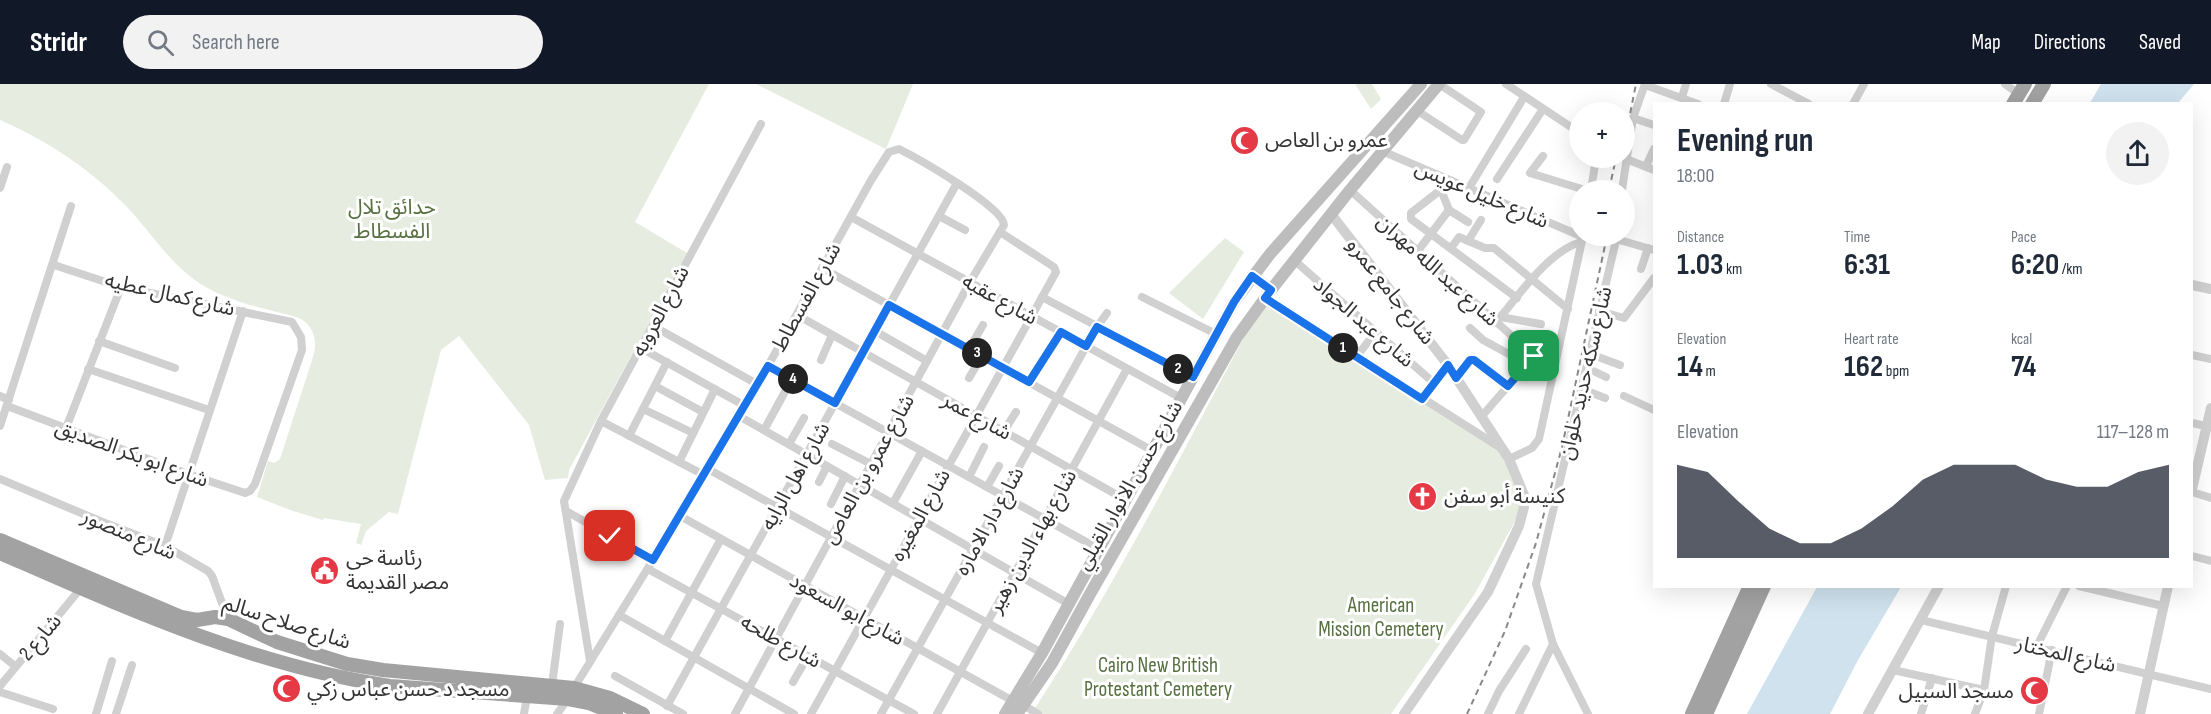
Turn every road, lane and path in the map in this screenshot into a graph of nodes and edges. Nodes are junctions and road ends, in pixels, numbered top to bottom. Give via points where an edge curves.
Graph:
1 (1421, 84) edge
2 (1439, 84) edge
3 (1506, 84) edge
4 (1686, 84) edge
5 (1730, 84) edge
6 (1771, 84) edge
7 (1864, 84) edge
8 (2005, 84) edge
9 (2044, 84) edge
10 (1645, 85) edge
11 (2019, 94) edge
12 (1524, 97) junction
13 (1682, 97) junction
14 (1693, 102) edge
15 (1725, 102) edge
16 (1805, 102) edge
17 (1854, 102) edge
18 (2033, 102) edge
19 (1543, 109) junction
20 (1416, 110) junction
21 (1635, 115) edge
22 (1390, 118) junction
23 (1635, 118) edge
24 (761, 124) dead end
25 (1653, 125) edge
26 (1569, 126) edge
27 (1402, 128) junction
28 (1382, 151) junction
29 (1653, 153) edge
30 (1543, 156) dead end
31 (1635, 162) edge
32 (7, 167) dead end
33 (1650, 168) edge
34 (1497, 179) dead end
35 (1452, 181) junction
36 (957, 183) junction
37 (1569, 185) edge
38 (0, 188) edge
39 (1350, 189) junction
40 (1469, 189) junction
41 (1441, 190) junction
42 (71, 206) dead end
43 (1449, 210) junction
44 (1331, 214) junction
45 (939, 216) junction
46 (851, 217) junction
47 (1481, 220) dead end
48 (1468, 222) dead end
49 (1002, 229) junction
50 (965, 230) dead end
51 (1569, 232) edge
52 (1431, 233) junction
53 (1468, 241) junction
54 (1635, 243) edge
55 (1569, 246) edge
56 (1580, 246) edge
57 (1615, 246) edge
58 (1451, 248) junction
59 (1651, 249) edge
60 (1417, 252) junction
61 (918, 253) junction
62 (1295, 261) junction
63 (54, 265) junction
64 (822, 267) junction
65 (1641, 269) dead end
66 (1252, 276) junction
67 (1653, 279) edge
68 (1533, 280) junction
69 (970, 282) junction
70 (2193, 285) edge
71 (121, 287) junction
72 (2211, 289) edge
73 (1268, 294) junction
74 (1042, 297) junction
75 (1142, 297) dead end
76 (1517, 298) junction
77 (889, 305) junction
78 (1568, 309) junction
79 (243, 311) junction
80 (1599, 311) junction
81 (1107, 313) dead end
82 (796, 315) junction
83 (1030, 317) junction
84 (1498, 320) junction
85 (1541, 324) dead end
86 (983, 325) dead end
87 (653, 326) junction
88 (1097, 327) junction
89 (1470, 328) dead end
90 (875, 332) junction
91 (1061, 332) junction
92 (1376, 332) junction
93 (941, 334) junction
94 (1216, 334) junction
95 (832, 335) junction
96 (99, 341) junction
97 (1086, 346) junction
98 (641, 348) junction
99 (969, 349) junction
100 (863, 352) junction
101 (1590, 354) junction
102 (2193, 355) edge
103 (982, 356) junction
104 (1534, 356) junction
105 (1356, 357) junction
106 (2211, 359) edge
107 (821, 360) dead end
108 (927, 361) junction
109 (667, 362) junction
110 (1527, 364) junction
111 (1620, 364) dead end
112 (1448, 365) junction
113 (768, 366) junction
114 (1002, 367) junction
115 (175, 368) dead end
116 (1587, 368) junction
117 (88, 369) junction
118 (1127, 369) junction
119 (1553, 373) junction
120 (1193, 377) junction
121 (1606, 377) dead end
122 (969, 378) dead end
123 (1456, 378) junction
124 (792, 379) junction
125 (916, 381) junction
126 (1029, 382) junction
127 (1434, 383) junction
128 (757, 384) junction
129 (655, 386) junction
130 (1508, 386) junction
131 (715, 389) junction
132 (1582, 389) junction
133 (0, 396) edge
134 (1624, 396) dead end
135 (1057, 398) junction
136 (1181, 398) junction
137 (1605, 398) dead end
138 (1422, 399) junction
139 (8, 403) junction
140 (835, 403) junction
141 (745, 406) junction
142 (2211, 408) edge
143 (643, 409) junction
144 (209, 410) junction
145 (1653, 410) edge
146 (703, 412) junction
147 (1016, 412) dead end
148 (975, 415) junction
149 (739, 416) junction
150 (1482, 416) junction
151 (804, 418) dead end
152 (602, 421) junction
153 (1098, 421) junction
154 (2193, 423) edge
155 (0, 426) edge
156 (2209, 427) edge
157 (66, 429) junction
158 (764, 430) junction
159 (1004, 431) junction
160 (888, 432) junction
161 (693, 434) junction
162 (629, 436) junction
163 (789, 444) junction
164 (832, 444) dead end
165 (1030, 446) junction
166 (984, 447) dead end
167 (1502, 448) junction
168 (922, 451) junction
169 (1153, 451) junction
170 (807, 454) junction
171 (1509, 459) junction
172 (679, 462) junction
173 (871, 464) junction
174 (948, 465) junction
175 (827, 466) junction
176 (999, 466) dead end
177 (1072, 469) junction
178 (706, 472) junction
179 (188, 474) junction
180 (845, 476) junction
181 (969, 477) junction
182 (0, 479) edge
183 (819, 483) dead end
184 (255, 484) joint
185 (860, 484) junction
186 (987, 487) junction
187 (2193, 487) edge
188 (2193, 491) edge
189 (1003, 496) junction
190 (2211, 498) edge
191 (1126, 500) junction
192 (892, 503) junction
193 (831, 504) dead end
194 (777, 507) junction
195 (566, 511) junction
196 (680, 516) junction
197 (919, 518) junction
198 (1044, 519) junction
199 (831, 537) junction
200 (721, 539) junction
201 (0, 540) edge
202 (165, 546) junction
203 (973, 549) junction
204 (1099, 549) junction
205 (0, 553) edge
206 (751, 555) junction
207 (2193, 556) edge
208 (653, 560) junction
209 (2211, 561) edge
210 (648, 569) junction
211 (890, 569) junction
212 (1015, 573) junction
213 (805, 585) junction
214 (81, 588) junction
215 (1749, 588) edge
216 (1763, 588) edge
217 (1938, 588) edge
218 (2005, 588) edge
219 (2066, 588) edge
220 (2087, 588) edge
221 (2168, 588) edge
222 (691, 592) junction
223 (945, 600) junction
224 (1070, 604) junction
225 (2163, 606) junction
226 (721, 609) junction
227 (619, 615) junction
228 (864, 618) junction
229 (1921, 620) junction
230 (233, 622) junction
231 (987, 623) junction
232 (560, 624) dead end
233 (1992, 636) junction
234 (776, 639) junction
235 (665, 641) junction
236 (1552, 644) junction
237 (230, 646) junction
238 (2037, 646) junction
239 (918, 648) junction
240 (1526, 649) dead end
241 (2052, 650) junction
242 (1042, 652) junction
243 (0, 654) edge
244 (808, 656) junction
245 (694, 657) junction
246 (112, 661) dead end
247 (590, 661) junction
248 (132, 665) dead end
249 (15, 666) junction
250 (835, 670) junction
251 (1893, 670) junction
252 (960, 671) junction
253 (2148, 673) junction
254 (615, 676) dead end
255 (1932, 678) junction
256 (793, 682) dead end
257 (552, 685) junction
258 (0, 686) edge
259 (749, 688) junction
260 (2211, 689) edge
261 (1984, 690) junction
262 (0, 692) edge
263 (571, 693) junction
264 (527, 696) junction
265 (889, 700) junction
266 (667, 706) junction
267 (1018, 707) edge
268 (53, 709) dead end
269 (96, 714) edge
270 (116, 714) edge
271 (524, 714) edge
272 (557, 714) edge
273 (616, 714) edge
274 (643, 714) edge
275 (682, 714) edge
276 (735, 714) edge
277 (794, 714) edge
278 (811, 714) edge
279 (881, 714) edge
280 (914, 714) edge
281 (937, 714) edge
282 (1005, 714) edge
283 (1038, 714) edge
284 (1404, 714) edge
285 (1488, 714) edge
286 (1520, 714) edge
287 (1588, 714) edge
288 (1692, 714) edge
289 (1706, 714) edge
290 (1868, 714) edge
291 (1921, 714) edge
292 (1977, 714) edge
293 (2039, 714) edge
294 (2140, 714) edge

1 - 22 main road, شارع حسن الانوار القبلي
2 - 20 main road, شارع حسن الانوار القبلي
2 - 20 street via 1480,111 1462,140
3 - 12 street
4 - 13 street
5 - 15 street
6 - 16 street
7 - 17 street
8 - 11 street
9 - 18 highway
10 - 13 street
10 - 21 street
12 - 19 street
12 - 40 street
13 - 14 street
19 - 26 street
19 - 34 street
20 - 27 main road, شارع حسن الانوار القبلي
22 - 27 main road
22 - 66 main road, شارع حسن الانوار القبلي
23 - 25 street
24 - 87 street, شارع العروبه
27 - 28 main road, شارع حسن الانوار القبلي
28 - 35 street, شارع خليل عويس
28 - 39 main road, شارع حسن الانوار القبلي
29 - 33 street
30 - 37 street via 1530,173
31 - 33 street
32 - 38 street
35 - 40 street, شارع خليل عويس
35 - 41 street
36 - 45 street, شارع اهل الرايه
36 - 46 street, شارع الفسطاط via 914,156 899,150 889,152
36 - 49 street via 1003,219
39 - 44 main road, شارع حسن الانوار القبلي
39 - 60 street, شارع عبد الله مهران
40 - 51 street, شارع خليل عويس
41 - 43 street
41 - 52 street via 1411,213
42 - 63 street
43 - 48 street
43 - 52 street
44 - 62 main road, شارع حسن الانوار القبلي
44 - 112 street, شارع جامع عمرو
45 - 50 street
45 - 61 street, شارع اهل الرايه
46 - 61 street, شارع عقبه
46 - 64 street, شارع الفسطاط
47 - 53 street
49 - 69 street, شارع عمرو بن العاص
49 - 74 street, شارع المغيره via 1056,269
52 - 58 street
52 - 60 street
53 - 58 street via 1459,237
53 - 68 street via 1494,248
54 - 59 street
55 - 68 street
56 - 78 street, شارع سكه حديد حلوان
57 - 80 street, شارع سكه حديد حلوان
58 - 76 street
59 - 65 street
60 - 84 street, شارع عبد الله مهران
61 - 69 street, شارع عقبه
61 - 77 street, شارع اهل الرايه
62 - 73 main road, شارع حسن الانوار القبلي
62 - 92 street, شارع عبد الجواد
63 - 71 street, شارع كمال عطيه
63 - 139 street
64 - 77 street
64 - 82 street, شارع الفسطاط
66 - 73 main road
66 - 94 main road, شارع حسن الانوار القبلي
67 - 80 street via 1624,318
68 - 76 street
68 - 78 street
69 - 83 street, شارع عقبه
69 - 93 street, شارع عمرو بن العاص
70 - 72 street
71 - 79 street, شارع كمال عطيه
71 - 96 street
73 - 105 street
73 - 267 main road, شارع حسن الانوار القبلي via 1225,357 1052,663
74 - 83 street, شارع المغيره
74 - 88 street
75 - 94 street
76 - 84 street
77 - 90 street, شارع اهل الرايه
77 - 93 street
78 - 119 street, شارع سكه حديد حلوان
79 - 144 street
79 - 184 street, شارع كمال عطيه via 292,322 300,332 302,350
80 - 101 street, شارع سكه حديد حلوان
81 - 88 street, شارع دار الاماره
82 - 95 street, شارع عمر
82 - 113 street, شارع الفسطاط
83 - 91 street, شارع عقبه
83 - 114 street, شارع المغيره
84 - 85 street
84 - 104 street, شارع عبد الله مهران
86 - 99 street
87 - 98 street, شارع العروبه
87 - 128 street
88 - 97 street, شارع دار الاماره
88 - 120 street
89 - 110 street via 1483,340
90 - 100 street, شارع اهل الرايه
90 - 108 street
91 - 97 street, شارع عقبه
91 - 126 street
92 - 105 street
92 - 127 street, شارع عبد الجواد
93 - 99 street
93 - 108 street, شارع عمرو بن العاص
94 - 120 main road, شارع حسن الانوار القبلي
95 - 100 street, شارع عمر
95 - 107 street
96 - 115 street
96 - 117 street
97 - 118 street, شارع عقبه
97 - 135 street, شارع دار الاماره
98 - 109 street
98 - 152 street, شارع العروبه
99 - 103 street
100 - 125 street, شارع عمر
100 - 140 street, شارع اهل الرايه
101 - 111 street
101 - 116 street, شارع سكه حديد حلوان
102 - 106 street
103 - 114 street
103 - 122 street
104 - 110 street
104 - 119 street, شارع عبد الله مهران
105 - 138 street
108 - 125 street, شارع عمرو بن العاص
109 - 129 street
109 - 131 street
110 - 130 street
112 - 123 street, شارع جامع عمرو
112 - 127 street
113 - 124 street
113 - 128 street, شارع الفسطاط
114 - 126 street
114 - 148 street, شارع المغيره
116 - 121 street
116 - 132 street, شارع سكه حديد حلوان
117 - 144 street
117 - 157 street
118 - 136 street, شارع عقبه
118 - 153 street, شارع بهاء الدين زهير
119 - 171 street, شارع سكه حديد حلوان via 1539,439 1532,448
120 - 136 main road, شارع حسن الانوار القبلي
123 - 130 street via 1472,359
123 - 150 street, شارع جامع عمرو
124 - 140 street
124 - 158 street
125 - 148 street, شارع عمر
125 - 160 street, شارع عمرو بن العاص
126 - 135 street
127 - 138 street
128 - 141 street, شارع الفسطاط
129 - 143 street
129 - 146 street
130 - 150 street
131 - 141 street
131 - 146 street
132 - 137 street
132 - 236 street, شارع سكه حديد حلوان via 1536,584
133 - 139 street, شارع ابو بكر الصديق
134 - 145 street
135 - 153 street
135 - 165 street, شارع دار الاماره
136 - 169 main road, شارع حسن الانوار القبلي
138 - 167 street
139 - 155 street
139 - 157 street, شارع ابو بكر الصديق
140 - 160 street
140 - 170 street, شارع اهل الرايه
141 - 149 street, شارع الفسطاط
142 - 156 street
143 - 161 street
143 - 162 street
144 - 179 street
146 - 161 street
147 - 159 street
148 - 159 street, شارع عمر
148 - 174 street, شارع المغيره
149 - 158 street
149 - 178 street, شارع الفسطاط
150 - 167 street, شارع جامع عمرو
151 - 163 street
152 - 162 street
152 - 195 street, شارع العروبه via 564,501
153 - 169 street
153 - 177 street, شارع بهاء الدين زهير
154 - 156 street
156 - 187 street
157 - 179 street, شارع ابو بكر الصديق
158 - 163 street
159 - 165 street, شارع عمر
160 - 168 street
160 - 173 street, شارع عمرو بن العاص
161 - 172 street
162 - 172 street
163 - 170 street
164 - 173 street
165 - 177 street, شارع عمر
165 - 189 street, شارع دار الاماره
166 - 181 street
167 - 171 street, شارع جامع عمرو
168 - 174 street
168 - 192 street
169 - 191 main road, شارع حسن الانوار القبلي
170 - 175 street
170 - 194 street, شارع اهل الرايه
171 - 284 street, شارع جامع عمرو via 1524,495 1519,526 1481,605
172 - 178 street
173 - 185 street, شارع عمرو بن العاص
174 - 181 street
174 - 197 street, شارع المغيره
175 - 180 street
175 - 183 street
176 - 186 street
177 - 191 street, شارع عمر
177 - 198 street, شارع بهاء الدين زهير
178 - 194 street
178 - 196 street, شارع الفسطاط
179 - 184 street, شارع ابو بكر الصديق via 245,493
179 - 202 street
180 - 185 street
180 - 193 street
181 - 186 street
182 - 202 street, شارع منصور
185 - 192 street
185 - 199 street, شارع عمرو بن العاص
186 - 189 street
188 - 190 street
189 - 198 street
189 - 203 street, شارع دار الاماره
191 - 204 main road, شارع حسن الانوار القبلي
192 - 197 street
194 - 199 street
194 - 206 street, شارع اهل الرايه
195 - 208 street
195 - 247 street
196 - 200 street, شارع ابو السعود
196 - 208 street, شارع الفسطاط
197 - 203 street
197 - 211 street, شارع المغيره
198 - 204 street
198 - 212 street, شارع بهاء الدين زهير
199 - 211 street
199 - 213 street, شارع عمرو بن العاص
200 - 206 street, شارع ابو السعود
200 - 222 street
201 - 230 highway, شارع صلاح سالم via 180,617 215,617
202 - 230 street, شارع منصور via 211,573
203 - 212 street
203 - 223 street, شارع دار الاماره
204 - 224 main road, شارع حسن الانوار القبلي
205 - 214 highway, شارع صلاح سالم
206 - 213 street, شارع ابو السعود
206 - 226 street, شارع اهل الرايه
207 - 209 street
208 - 210 street, شارع الفسطاط
210 - 222 street, شارع طلحه
210 - 227 street, شارع الفسطاط
211 - 223 street
211 - 228 street, شارع المغيره
212 - 224 street
212 - 231 street, شارع بهاء الدين زهير
213 - 228 street, شارع ابو السعود
213 - 234 street, شارع عمرو بن العاص
214 - 237 highway, شارع صلاح سالم via 147,617
214 - 249 street, شارع 2
215 - 288 highway
216 - 289 highway
217 - 229 street
218 - 233 street
219 - 238 street
220 - 225 street
221 - 225 street
222 - 226 street, شارع طلحه
222 - 235 street
223 - 231 street
223 - 239 street, شارع دار الاماره
224 - 242 main road, شارع حسن الانوار القبلي
225 - 253 street
226 - 234 street, شارع طلحه
226 - 245 street, شارع اهل الرايه
227 - 235 street
227 - 247 street, شارع الفسطاط
228 - 239 street, شارع ابو السعود
228 - 250 street, شارع المغيره
229 - 233 street, شارع المختار
229 - 251 street
230 - 237 highway
230 - 257 highway, شارع صلاح سالم via 297,650 346,664
231 - 242 street
231 - 252 street, شارع بهاء الدين زهير
232 - 257 street
233 - 238 street, شارع المختار
233 - 261 street
234 - 244 street, شارع طلحه
234 - 259 street, شارع عمرو بن العاص
235 - 245 street
236 - 286 street
236 - 287 street, شارع سكه حديد حلوان
237 - 264 highway, شارع صلاح سالم via 302,668 390,686
238 - 241 street, شارع المختار
239 - 252 street, شارع ابو السعود
239 - 265 street, شارع دار الاماره
240 - 285 street
241 - 253 street, شارع المختار
241 - 293 street
242 - 267 main road, شارع حسن الانوار القبلي
243 - 249 street
244 - 250 street, شارع طلحه
244 - 256 street
245 - 259 street
245 - 266 street, شارع اهل الرايه
246 - 269 street
247 - 263 street, شارع الفسطاط
248 - 270 street
249 - 258 street, شارع 2
250 - 265 street, شارع طلحه
250 - 278 street, شارع المغيره
251 - 255 street
251 - 290 street
252 - 267 street, شارع ابو السعود
252 - 281 street, شارع بهاء الدين زهير
253 - 260 street, شارع المختار
253 - 294 street
254 - 266 street
255 - 261 street
255 - 291 street
257 - 263 highway, شارع صلاح سالم
259 - 276 street, شارع عمرو بن العاص
259 - 277 street
261 - 292 street
262 - 268 street
263 - 264 highway, شارع صلاح سالم
263 - 272 street, شارع الفسطاط
263 - 273 highway, شارع صلاح سالم
263 - 274 highway, شارع صلاح سالم via 610,698
264 - 271 street
265 - 279 street, شارع دار الاماره
265 - 280 street, شارع طلحه
266 - 275 street
267 - 282 main road, شارع حسن الانوار القبلي
267 - 283 street, شارع ابو السعود

